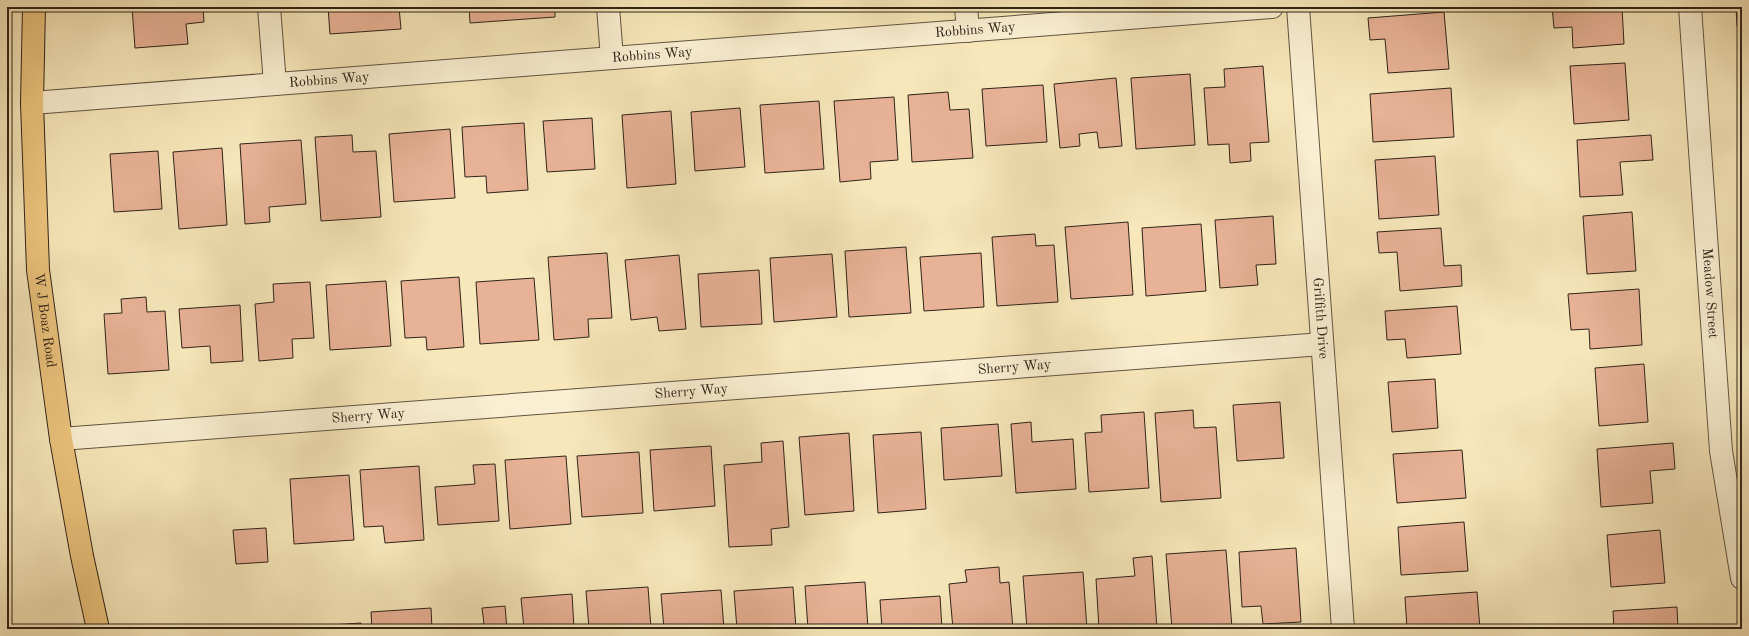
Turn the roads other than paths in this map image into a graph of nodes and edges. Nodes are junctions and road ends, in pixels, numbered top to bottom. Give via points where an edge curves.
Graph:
1 (34, 7) edge
2 (269, 7) edge
3 (608, 7) edge
4 (966, 7) edge
5 (1272, 7) edge
6 (1298, 7) edge
7 (1690, 7) edge
8 (968, 30) junction
9 (612, 58) junction
10 (275, 84) junction
11 (32, 103) junction
12 (1322, 344) junction
13 (61, 439) junction
14 (1742, 578) edge
15 (98, 629) edge
16 (1343, 629) edge

1 - 11 main road, W J Boaz Road
2 - 10 street
3 - 9 street
4 - 8 street
5 - 8 street, Robbins Way
6 - 12 street, Griffith Drive
7 - 14 street, Meadow Street via 1721,451
8 - 9 street, Robbins Way
9 - 10 street, Robbins Way
10 - 11 street, Robbins Way
11 - 13 main road, W J Boaz Road via 38,270
12 - 13 street, Sherry Way
12 - 16 street, Griffith Drive
13 - 15 main road, W J Boaz Road

